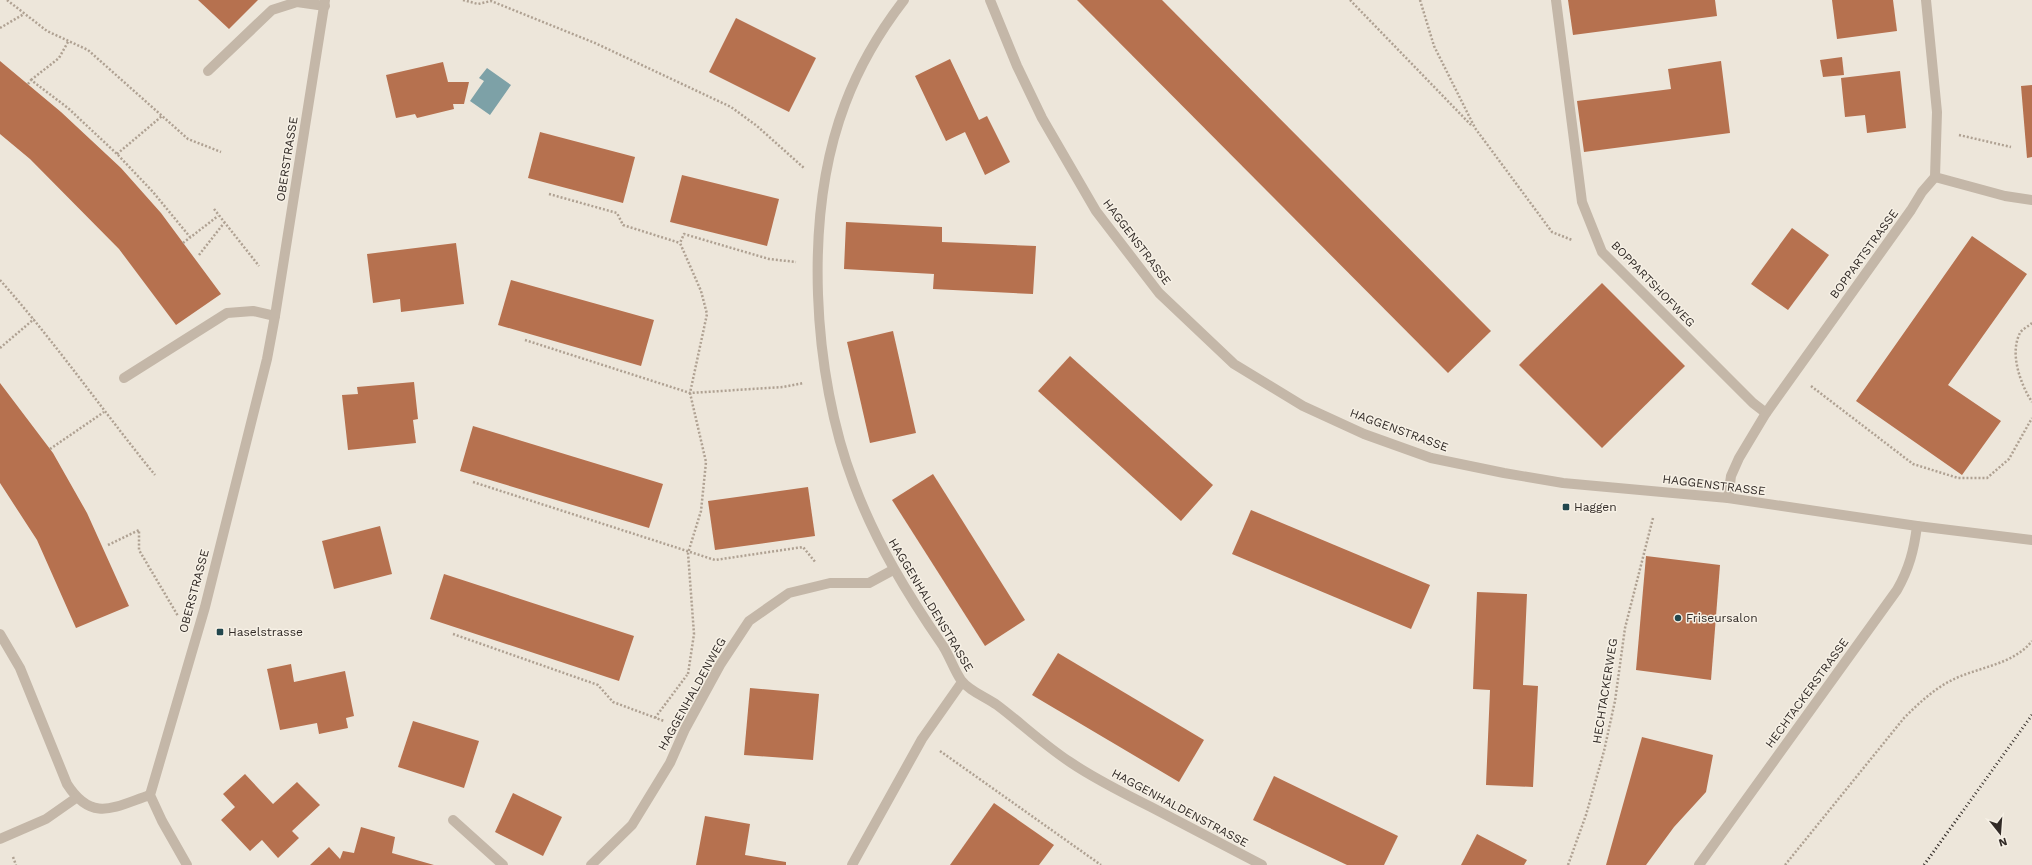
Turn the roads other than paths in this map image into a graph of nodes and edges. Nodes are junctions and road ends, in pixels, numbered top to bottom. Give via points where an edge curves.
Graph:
1 (904, 0) edge
2 (990, 0) edge
3 (1556, 0) edge
4 (1926, 0) edge
5 (325, 3) edge
6 (208, 71) dead end
7 (1935, 177) junction
8 (2032, 200) edge
9 (275, 316) junction
10 (124, 378) dead end
11 (1766, 413) junction
12 (1728, 498) junction
13 (1917, 526) junction
14 (2032, 540) edge
15 (893, 570) junction
16 (0, 634) edge
17 (962, 682) junction
18 (150, 795) junction
19 (76, 798) junction
20 (453, 820) dead end
21 (0, 840) edge
22 (187, 865) edge
23 (503, 865) edge
24 (591, 865) edge
25 (852, 865) edge
26 (1262, 865) edge
27 (1699, 865) edge

1 - 15 street, HAGGENHALDENSTRASSE via 864,61 845,104 826,174 818,263 820,329 826,379 839,439 853,484
2 - 12 street, HAGGENSTRASSE via 1042,118 1096,211 1158,293 1234,364 1303,406 1364,434 1431,458 1563,483
3 - 11 street, BOPPARTSHOFWEG via 1582,202 1602,252 1753,404
4 - 7 street via 1937,112
5 - 6 street, OBERSTRASSE via 297,2 272,10
5 - 9 street, OBERSTRASSE
7 - 8 street via 2005,196
7 - 11 street, BOPPARTSTRASSE
9 - 10 street via 253,312 227,313
9 - 18 street, OBERSTRASSE via 267,359 205,607
11 - 12 street, BOPPARTSTRASSE via 1739,458 1731,476
12 - 13 street, HAGGENSTRASSE
13 - 14 street, HAGGENSTRASSE
13 - 27 street, HECHTACKERSTRASSE via 1912,558 1897,590
15 - 17 street, HAGGENHALDENSTRASSE via 945,649
15 - 24 street, HAGGENHALDENWEG via 869,583 830,583 789,593 749,621 720,665 685,729 670,763 632,825
16 - 19 street via 20,668 67,784
17 - 25 street via 922,738
17 - 26 street, HAGGENHALDENSTRASSE via 996,704 1068,761 1101,781
18 - 19 street via 112,808 93,808
18 - 22 street
19 - 21 street via 46,819
20 - 23 street

